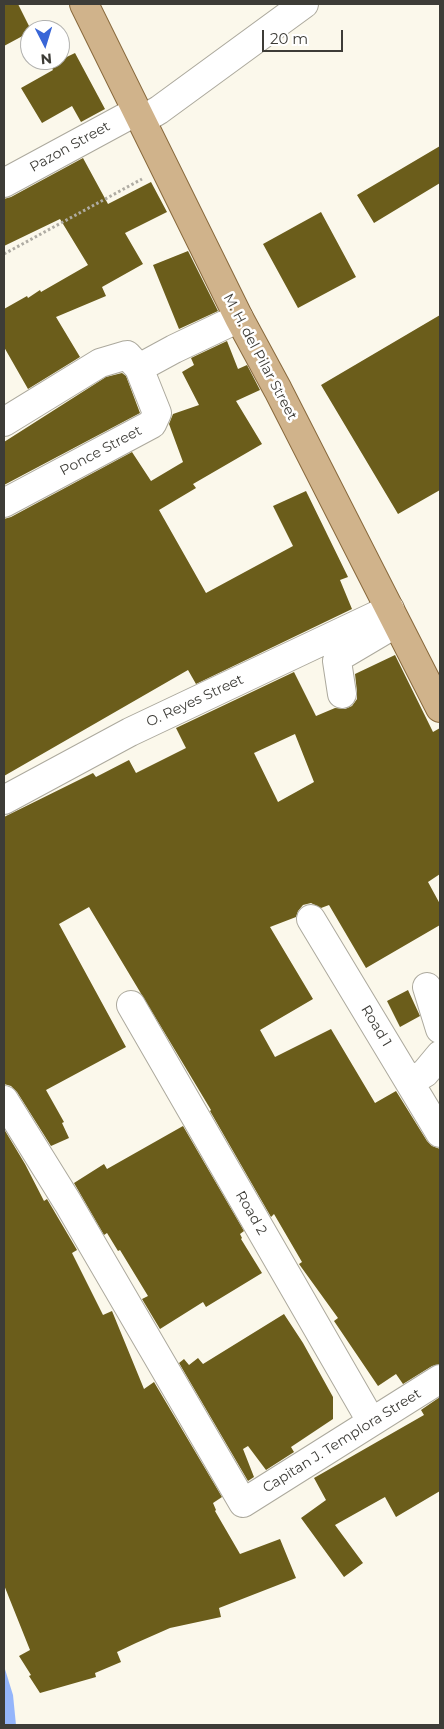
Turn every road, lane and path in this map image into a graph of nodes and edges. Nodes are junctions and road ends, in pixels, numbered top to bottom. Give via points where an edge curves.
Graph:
1 (84, 4) edge
2 (304, 4) edge
3 (139, 116) junction
4 (165, 166) junction
5 (4, 183) edge
6 (4, 254) edge
7 (239, 318) junction
8 (139, 368) junction
9 (4, 422) edge
10 (4, 503) edge
11 (394, 616) junction
12 (342, 694) dead end
13 (440, 708) edge
14 (4, 800) edge
15 (311, 919) dead end
16 (427, 988) dead end
17 (130, 1005) dead end
18 (440, 1029) edge
19 (440, 1055) edge
20 (410, 1082) junction
21 (4, 1100) edge
22 (440, 1133) edge
23 (440, 1379) edge
24 (371, 1422) junction

1 - 3 main road, M. H. del Pilar Street
2 - 3 street, Pazon Street via 166,104
3 - 4 main road, M. H. del Pilar Street
3 - 5 street, Pazon Street
4 - 6 path
4 - 7 main road, M. H. del Pilar Street
7 - 8 street
7 - 11 main road, M. H. del Pilar Street
8 - 9 street via 127,355 100,363
8 - 10 street, Ponce Street via 157,413 152,424
11 - 12 street via 339,656
11 - 13 main road, M. H. del Pilar Street
11 - 14 street, O. Reyes Street via 130,732
15 - 20 street, Road 1
16 - 18 street
17 - 24 street, Road 2
19 - 20 street via 425,1073
20 - 22 street, Road 1
21 - 24 street, Capitan J. Templora Street via 243,1503
23 - 24 street, Capitan J. Templora Street

